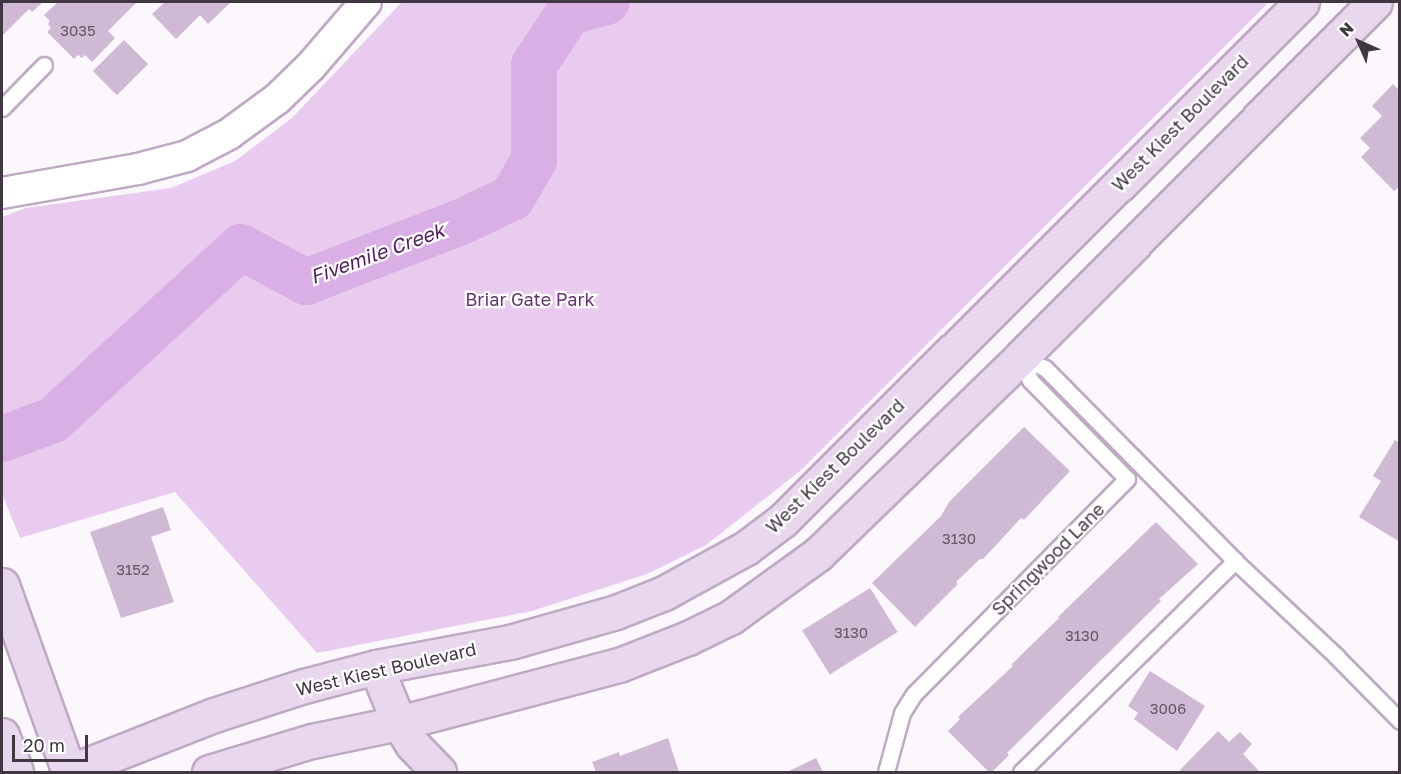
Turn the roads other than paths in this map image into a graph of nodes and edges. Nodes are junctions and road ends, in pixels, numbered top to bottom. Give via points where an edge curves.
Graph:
1 (366, 2) edge
2 (1302, 2) edge
3 (1375, 2) edge
4 (44, 64) dead end
5 (2, 108) edge
6 (2, 193) edge
7 (983, 321) junction
8 (1021, 357) junction
9 (1234, 561) junction
10 (2, 585) edge
11 (376, 667) junction
12 (1400, 722) edge
13 (399, 723) junction
14 (2, 735) edge
15 (219, 771) edge
16 (16, 772) edge
17 (69, 772) edge
18 (439, 772) edge
19 (886, 772) edge
20 (1022, 772) edge

1 - 6 street via 286,90 229,134 187,156 138,169
2 - 7 main road, West Kiest Boulevard
3 - 8 main road
4 - 5 lane
7 - 8 main road
7 - 11 main road, West Kiest Boulevard via 783,520 746,548 664,592 616,612 510,642
8 - 9 lane via 1045,368
8 - 13 main road via 818,554 731,617 619,665
8 - 19 lane, Springwood Lane via 1030,380 1127,479 914,694 902,712
9 - 12 lane
9 - 20 lane
10 - 17 main road
11 - 13 main road
11 - 17 main road, West Kiest Boulevard via 214,715
13 - 15 main road via 312,741
13 - 18 main road via 412,744
14 - 16 main road

